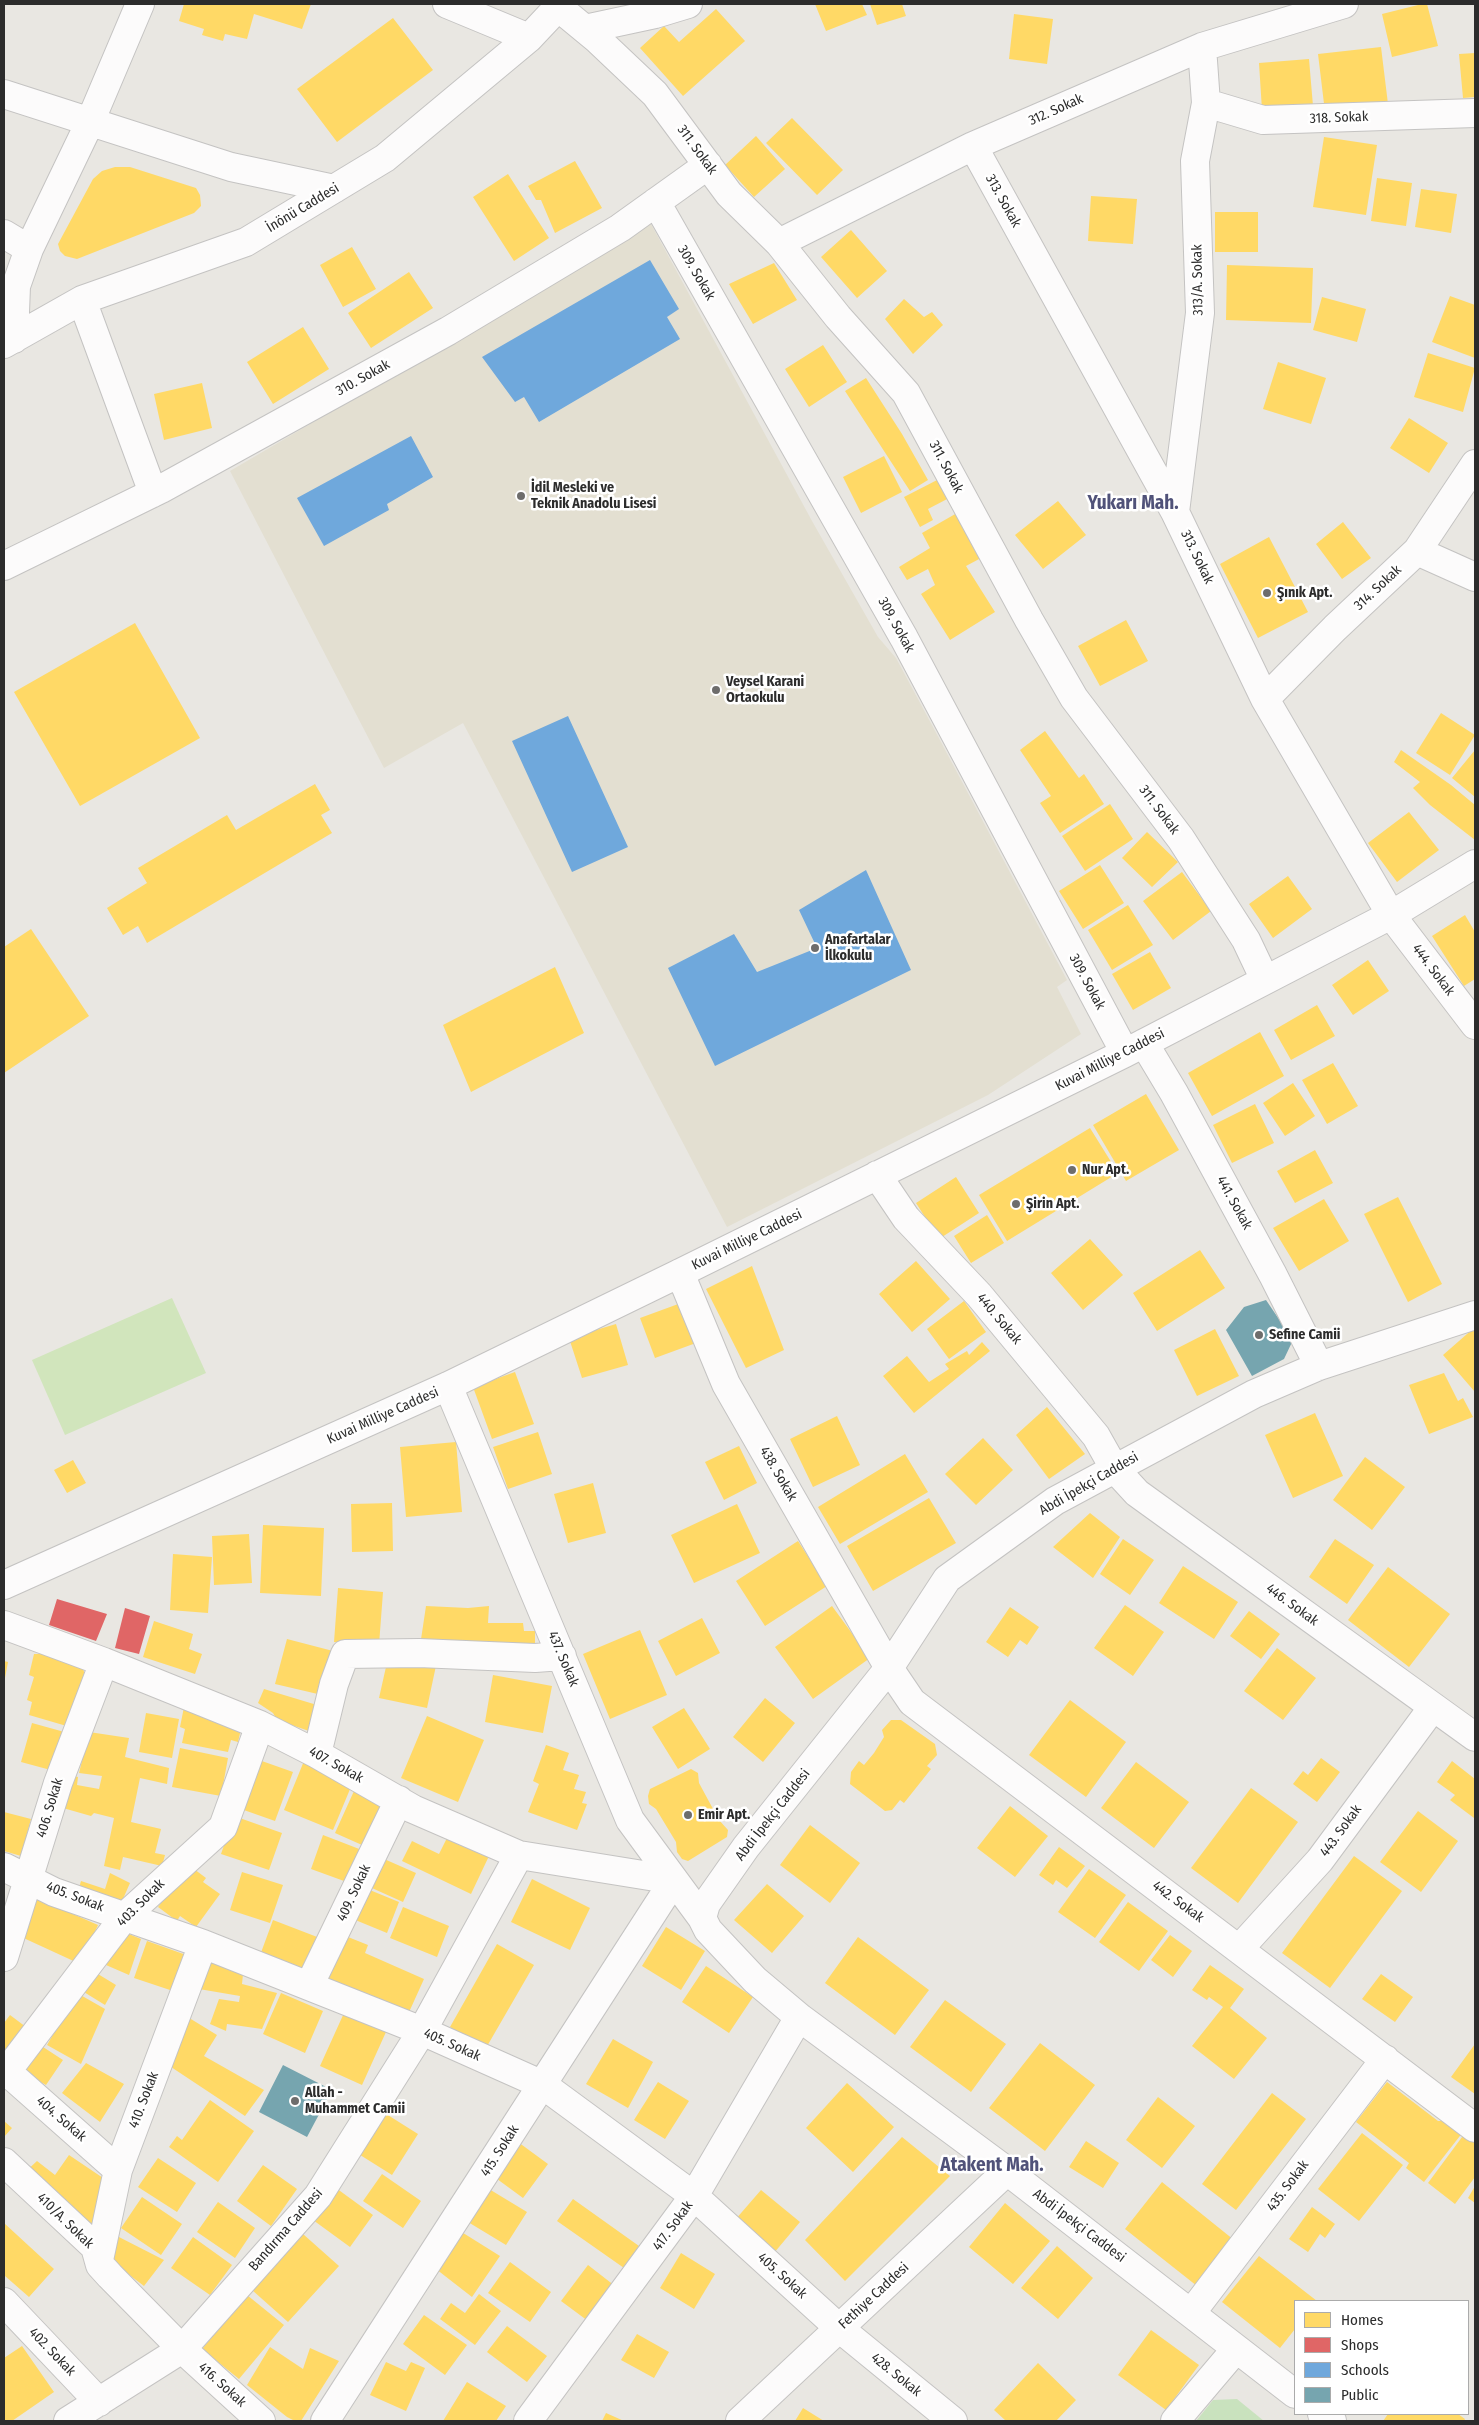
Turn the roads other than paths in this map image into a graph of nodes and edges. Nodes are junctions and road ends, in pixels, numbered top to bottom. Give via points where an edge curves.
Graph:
1 (140, 4) edge
2 (447, 4) edge
3 (688, 4) edge
4 (1344, 4) edge
5 (560, 5) edge
6 (585, 29) junction
7 (529, 38) junction
8 (1202, 47) junction
9 (4, 94) edge
10 (1206, 103) junction
11 (1475, 112) edge
12 (90, 122) junction
13 (973, 146) junction
14 (708, 166) junction
15 (334, 189) junction
16 (656, 202) junction
17 (4, 234) edge
18 (779, 243) junction
19 (29, 250) junction
20 (82, 300) junction
21 (9, 342) edge
22 (1475, 464) edge
23 (153, 493) junction
24 (1175, 512) junction
25 (1417, 551) junction
26 (4, 566) edge
27 (1475, 577) edge
28 (1265, 699) junction
29 (1475, 864) edge
30 (1391, 915) junction
31 (1265, 980) junction
32 (1475, 1025) edge
33 (1134, 1048) junction
34 (877, 1176) junction
35 (680, 1273) junction
36 (1475, 1315) edge
37 (1319, 1366) junction
38 (448, 1386) junction
39 (1114, 1468) junction
40 (4, 1585) edge
41 (4, 1626) edge
42 (562, 1656) junction
43 (104, 1662) junction
44 (889, 1668) junction
45 (1433, 1707) junction
46 (260, 1725) junction
47 (1475, 1737) edge
48 (317, 1754) junction
49 (399, 1800) junction
50 (520, 1855) junction
51 (4, 1867) edge
52 (29, 1878) junction
53 (674, 1880) junction
54 (125, 1916) junction
55 (702, 1918) junction
56 (203, 1944) junction
57 (1240, 1948) junction
58 (4, 1956) edge
59 (309, 1986) junction
60 (799, 2017) junction
61 (422, 2031) junction
62 (1385, 2059) junction
63 (5, 2072) edge
64 (543, 2084) junction
65 (1475, 2128) edge
66 (4, 2162) edge
67 (118, 2170) junction
68 (1007, 2171) junction
69 (694, 2196) junction
70 (99, 2260) junction
71 (4, 2302) edge
72 (1192, 2312) junction
73 (839, 2328) junction
74 (182, 2349) junction
75 (1236, 2349) junction
76 (1294, 2393) edge
77 (99, 2402) junction
78 (68, 2421) edge
79 (262, 2421) edge
80 (325, 2421) edge
81 (528, 2421) edge
82 (740, 2421) edge
83 (953, 2421) edge
84 (1175, 2421) edge

1 - 12 street
2 - 7 street
3 - 6 street
4 - 8 street, 312. Sokak
5 - 6 street, 311. Sokak
5 - 7 street, İnönü Caddesi
6 - 14 street, 311. Sokak via 655,94
7 - 15 street, İnönü Caddesi via 385,158
8 - 10 street, 313/A. Sokak
8 - 13 street, 312. Sokak
9 - 12 street
10 - 11 street, 318. Sokak via 1263,120
10 - 24 street, 313/A. Sokak via 1195,161 1200,313
12 - 15 street via 231,167
12 - 19 street
13 - 18 street, 312. Sokak
13 - 24 street, 313. Sokak
14 - 16 street, 310. Sokak
14 - 18 street, 311. Sokak via 729,194
15 - 20 street, İnönü Caddesi via 246,242
16 - 23 street, 310. Sokak via 620,228 448,332
16 - 33 street, 309. Sokak
17 - 19 street
18 - 31 street, 311. Sokak via 838,317 906,393 1074,698 1181,839 1246,940
19 - 21 street via 16,286
20 - 21 street, İnönü Caddesi
20 - 23 street
22 - 25 street, 314. Sokak
23 - 26 street, 310. Sokak
24 - 28 street, 313. Sokak
25 - 27 street
25 - 28 street, 314. Sokak
28 - 30 street, 313. Sokak
29 - 30 street, Kuvai Milliye Caddesi
30 - 31 street, Kuvai Milliye Caddesi
30 - 32 street, 444. Sokak
31 - 33 street, Kuvai Milliye Caddesi
33 - 34 street, Kuvai Milliye Caddesi
33 - 37 street, 441. Sokak via 1174,1093
34 - 35 street, Kuvai Milliye Caddesi
34 - 39 street, 440. Sokak via 906,1218 978,1295 1096,1436
35 - 38 street, Kuvai Milliye Caddesi
35 - 44 street, 438. Sokak via 726,1384
36 - 37 street, Abdi İpekçi Caddesi
37 - 39 street, Abdi İpekçi Caddesi via 1254,1394
38 - 40 street, Kuvai Milliye Caddesi
38 - 42 street, 437. Sokak
39 - 44 street, Abdi İpekçi Caddesi via 1055,1501 947,1578
39 - 45 street, 446. Sokak via 1138,1493
41 - 43 street, 407. Sokak
42 - 48 street via 345,1654 334,1684
42 - 53 street, 437. Sokak via 630,1820
43 - 46 street, 407. Sokak
43 - 52 street, 406. Sokak via 58,1783
44 - 55 street, Abdi İpekçi Caddesi via 746,1847 706,1904
44 - 57 street, 442. Sokak via 912,1702
45 - 47 street, 446. Sokak
45 - 57 street, 443. Sokak via 1320,1860
46 - 48 street, 407. Sokak
46 - 54 street, 403. Sokak via 223,1827
48 - 49 street, 407. Sokak
49 - 50 street, 407. Sokak
49 - 59 street, 409. Sokak
50 - 53 street, 407. Sokak
50 - 61 street, Bandırma Caddesi
51 - 52 street, 405. Sokak
52 - 54 street, 405. Sokak via 54,1892
52 - 58 street, 406. Sokak
53 - 55 street, 437. Sokak
53 - 64 street, 415. Sokak
54 - 56 street, 405. Sokak
54 - 63 street, 403. Sokak
55 - 60 street, Abdi İpekçi Caddesi via 708,1930 755,1980
56 - 59 street, 405. Sokak
56 - 67 street, 410. Sokak
57 - 62 street, 442. Sokak
59 - 61 street, 405. Sokak
60 - 68 street, Abdi İpekçi Caddesi
60 - 69 street, 417. Sokak
61 - 64 street, 405. Sokak
61 - 74 street, Bandırma Caddesi via 318,2196
62 - 65 street, 442. Sokak
62 - 72 street, 435. Sokak
63 - 67 street, 404. Sokak
64 - 69 street, 405. Sokak
64 - 80 street, 415. Sokak
66 - 70 street, 410/A. Sokak via 95,2247
67 - 70 street, 410. Sokak
68 - 72 street, Abdi İpekçi Caddesi
68 - 73 street, Fethiye Caddesi
69 - 73 street, 405. Sokak
69 - 81 street, 417. Sokak
70 - 74 street, 410/A. Sokak via 110,2276
71 - 77 street, 402. Sokak
72 - 75 street, Abdi İpekçi Caddesi
73 - 82 street, Fethiye Caddesi
73 - 83 street, 428. Sokak
74 - 77 street, Bandırma Caddesi
74 - 79 street, 416. Sokak
75 - 76 street, Abdi İpekçi Caddesi
75 - 84 street
77 - 78 street, Bandırma Caddesi

